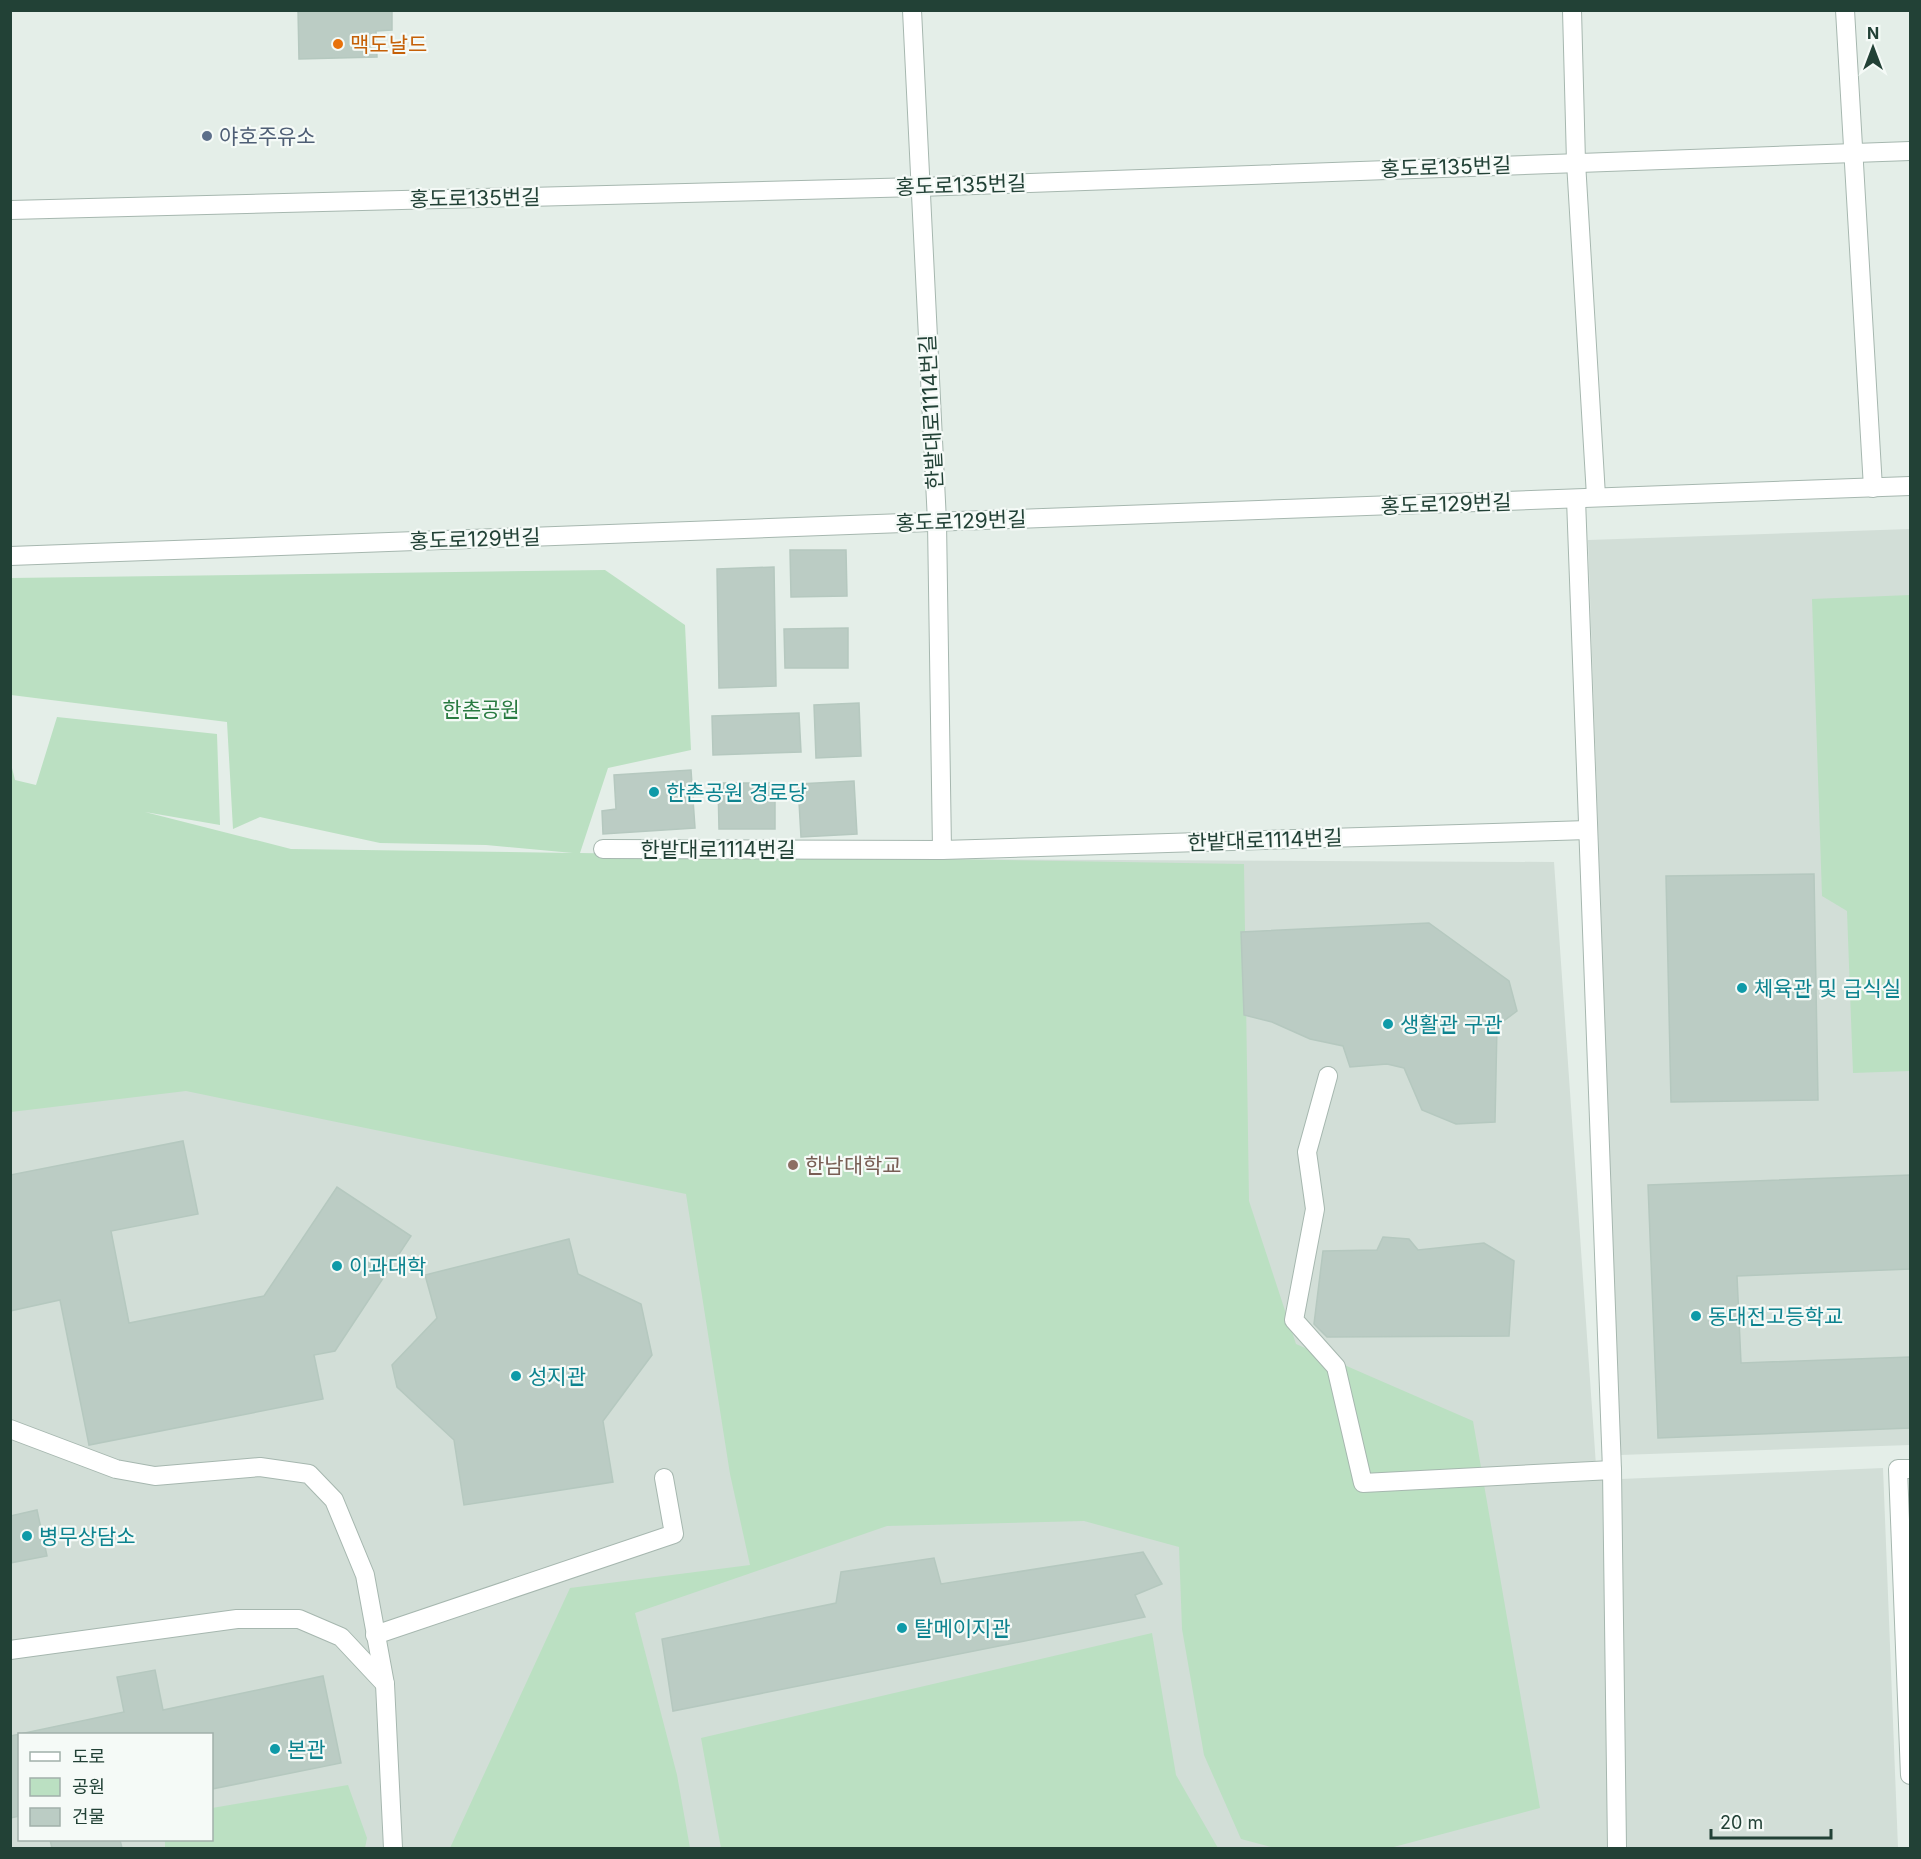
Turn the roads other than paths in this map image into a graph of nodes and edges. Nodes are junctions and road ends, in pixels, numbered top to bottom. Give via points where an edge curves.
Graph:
1 (912, 10) edge
2 (1572, 10) edge
3 (1845, 10) edge
4 (1911, 151) edge
5 (1854, 152) junction
6 (1576, 162) junction
7 (919, 187) junction
8 (10, 210) edge
9 (1911, 486) edge
10 (1873, 488) junction
11 (1596, 496) junction
12 (1576, 499) junction
13 (937, 522) junction
14 (10, 556) edge
15 (1588, 830) junction
16 (603, 849) dead end
17 (942, 850) junction
18 (1328, 1076) dead end
19 (10, 1429) edge
20 (1911, 1468) edge
21 (1612, 1470) junction
22 (664, 1478) dead end
23 (375, 1635) junction
24 (10, 1650) edge
25 (385, 1684) junction
26 (1911, 1775) edge
27 (393, 1848) edge
28 (1617, 1848) edge

1 - 7 street, 한밭대로1114번길
2 - 6 street
3 - 5 street
4 - 5 street, 홍도로135번길
5 - 6 street, 홍도로135번길
5 - 10 street
6 - 7 street, 홍도로135번길
6 - 11 street
7 - 8 street, 홍도로135번길
7 - 13 street, 한밭대로1114번길
9 - 10 street, 홍도로129번길
10 - 11 street, 홍도로129번길
11 - 12 street, 홍도로129번길
12 - 13 street, 홍도로129번길
12 - 15 street
13 - 14 street, 홍도로129번길
13 - 17 street, 한밭대로1114번길
15 - 17 street, 한밭대로1114번길
15 - 21 street
16 - 17 street, 한밭대로1114번길
18 - 21 street via 1307,1152 1315,1209 1294,1320 1336,1366 1364,1483
19 - 23 street via 116,1469 155,1476 260,1467 309,1474 334,1500 350,1534 365,1575
20 - 26 street via 1898,1469
21 - 28 street
22 - 23 street via 674,1534
23 - 25 street
24 - 25 street via 237,1619 299,1619 341,1637
25 - 27 street

